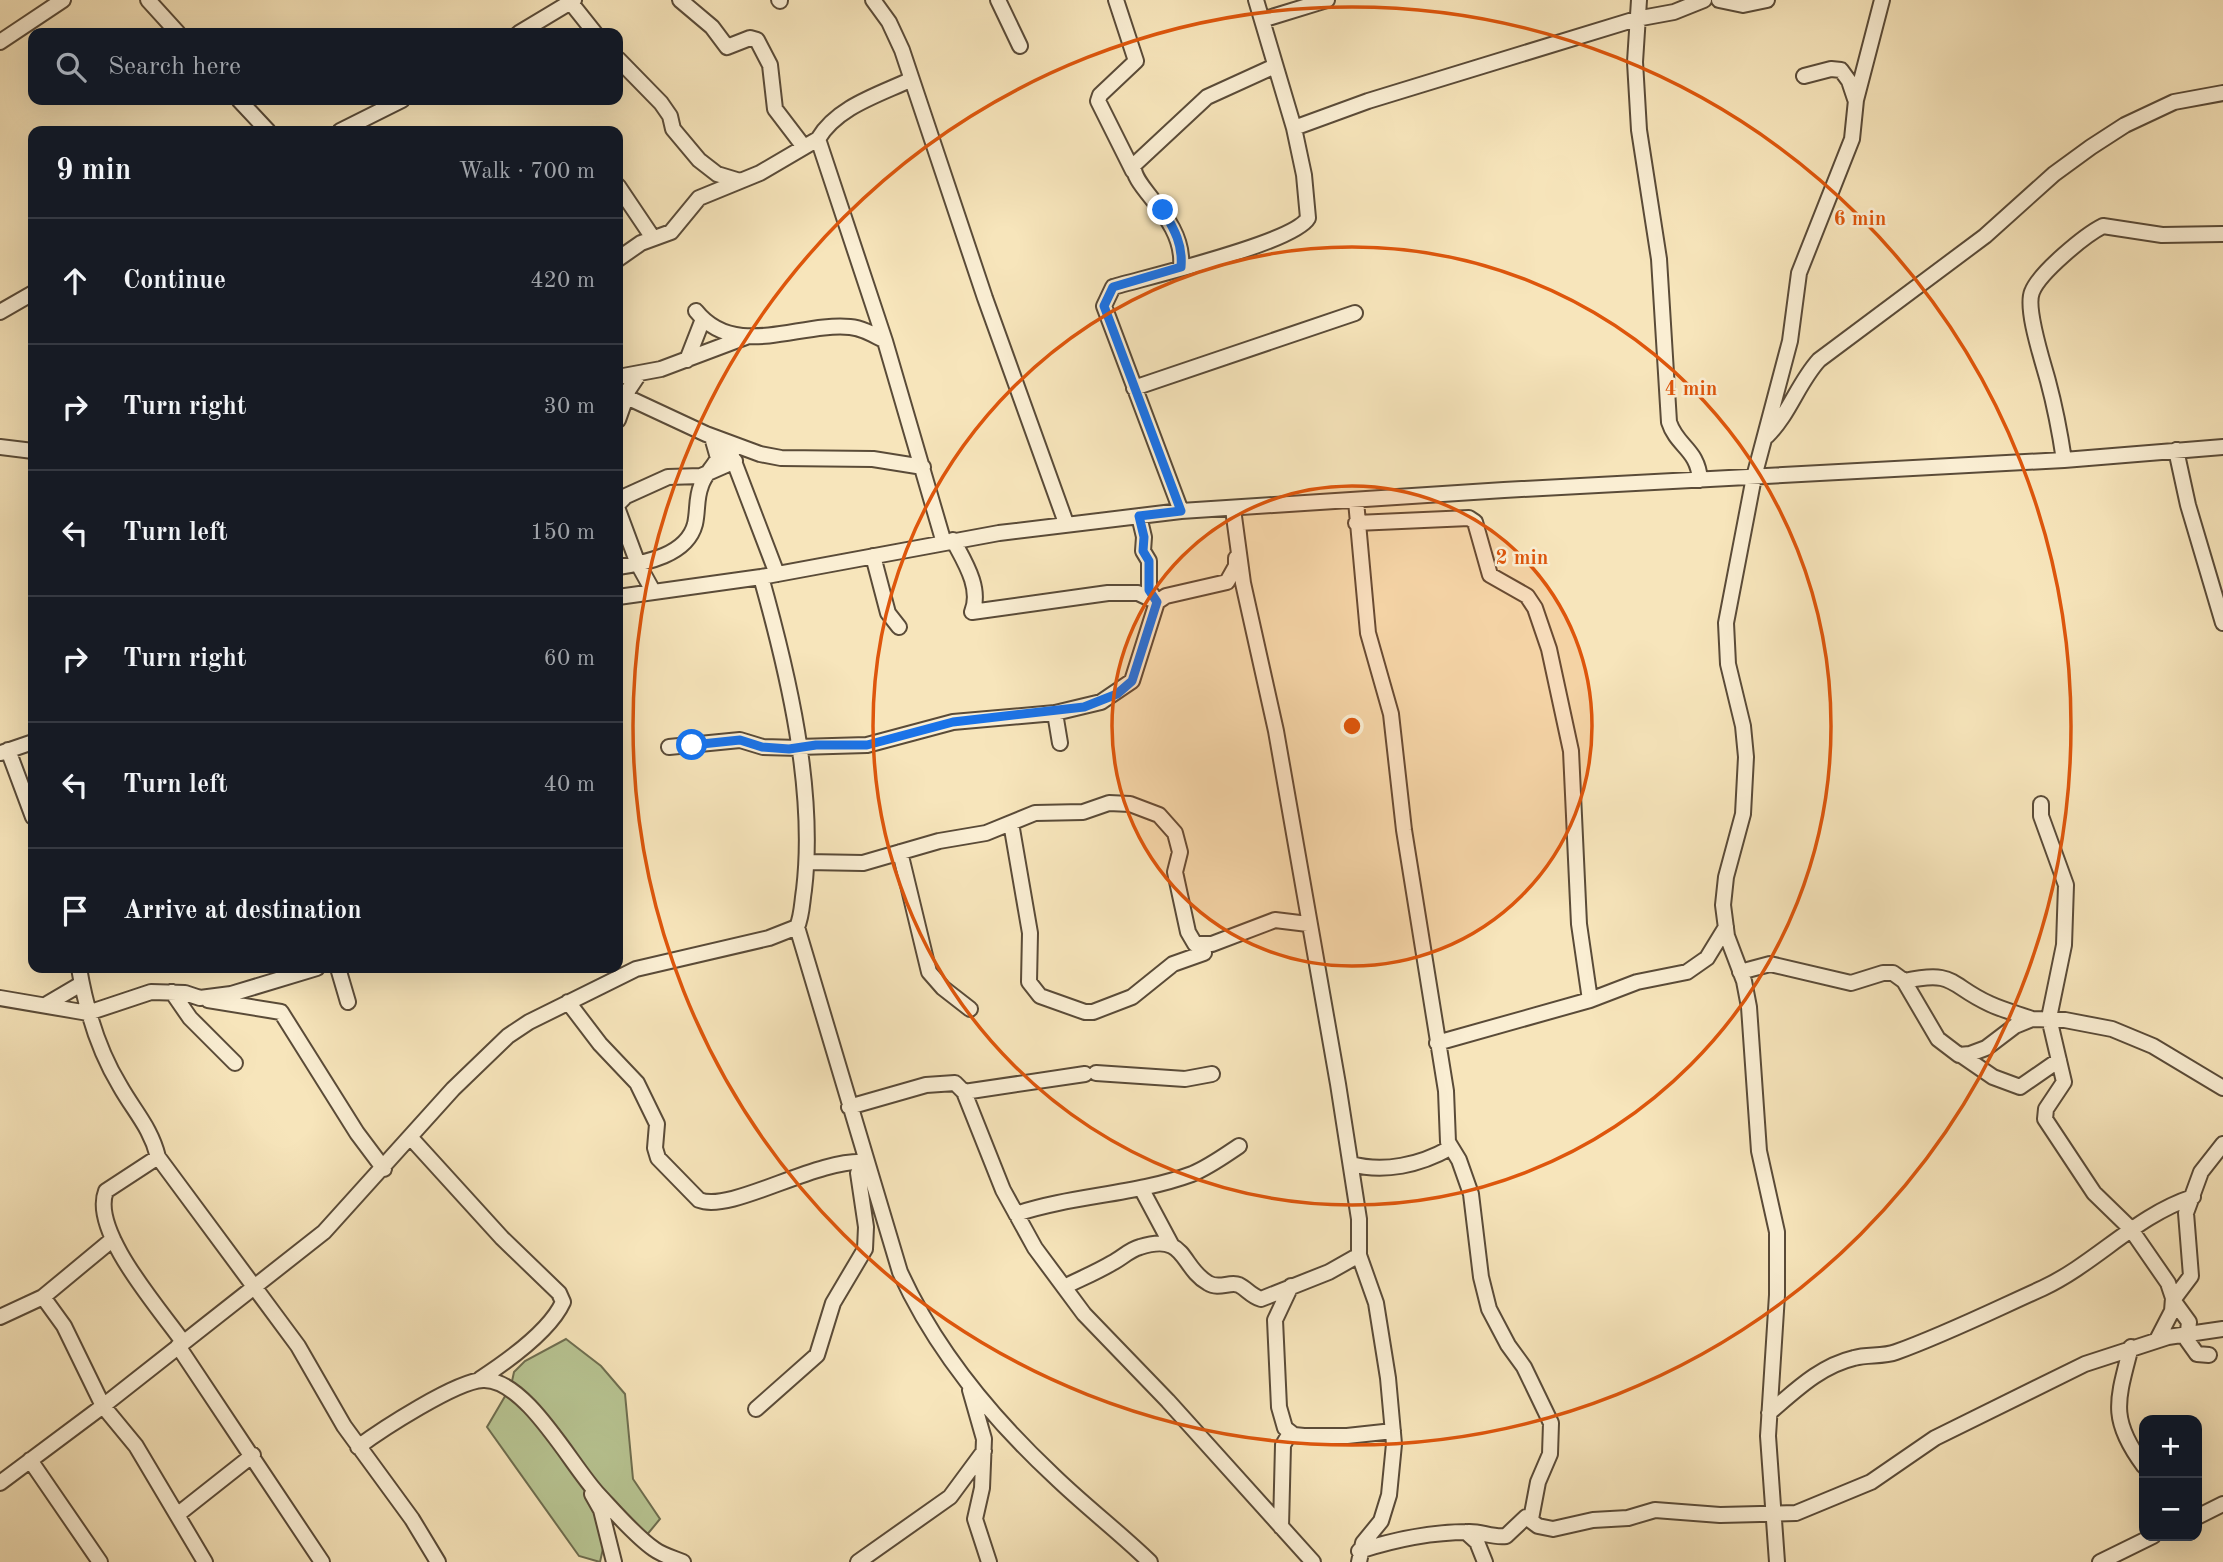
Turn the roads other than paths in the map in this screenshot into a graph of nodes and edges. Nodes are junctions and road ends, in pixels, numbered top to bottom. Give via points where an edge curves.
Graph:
1 (64, 0) edge
2 (148, 0) edge
3 (680, 0) edge
4 (873, 0) edge
5 (998, 0) edge
6 (1116, 0) edge
7 (1256, 0) edge
8 (1327, 0) edge
9 (1639, 0) edge
10 (1704, 0) edge
11 (1719, 0) edge
12 (1767, 0) edge
13 (1872, 0) edge
14 (1882, 0) edge
15 (573, 1) edge
16 (1878, 16) junction
17 (1636, 19) junction
18 (1262, 20) junction
19 (173, 28) edge
20 (527, 28) edge
21 (592, 28) edge
22 (0, 42) edge
23 (1020, 46) dead end
24 (623, 65) edge
25 (1275, 66) junction
26 (1804, 76) dead end
27 (910, 80) junction
28 (2223, 93) edge
29 (1856, 100) junction
30 (244, 105) edge
31 (392, 105) edge
32 (263, 126) edge
33 (351, 126) edge
34 (1294, 128) junction
35 (818, 139) junction
36 (804, 147) junction
37 (1133, 171) junction
38 (740, 181) junction
39 (623, 194) edge
40 (2223, 234) edge
41 (653, 237) junction
42 (623, 256) edge
43 (1181, 267) junction
44 (28, 296) edge
45 (0, 312) edge
46 (1355, 313) dead end
47 (747, 337) junction
48 (885, 341) junction
49 (687, 360) junction
50 (639, 374) junction
51 (623, 376) edge
52 (1134, 388) junction
53 (623, 394) edge
54 (623, 395) edge
55 (712, 437) junction
56 (1766, 438) junction
57 (727, 443) junction
58 (0, 447) edge
59 (2223, 447) edge
60 (28, 450) edge
61 (2176, 450) junction
62 (2064, 460) junction
63 (735, 461) junction
64 (923, 467) junction
65 (707, 474) junction
66 (1754, 477) junction
67 (1700, 480) junction
68 (623, 499) edge
69 (1356, 501) junction
70 (1233, 509) junction
71 (1181, 511) junction
72 (1139, 516) junction
73 (1066, 523) junction
74 (1356, 523) junction
75 (623, 527) edge
76 (1237, 539) junction
77 (948, 541) junction
78 (630, 551) edge
79 (873, 556) junction
80 (778, 574) junction
81 (761, 577) junction
82 (653, 592) junction
83 (623, 596) edge
84 (1157, 602) junction
85 (2223, 623) edge
86 (899, 627) dead end
87 (1055, 713) junction
88 (1060, 743) dead end
89 (28, 744) edge
90 (669, 747) dead end
91 (799, 747) junction
92 (4, 752) edge
93 (2040, 804) dead end
94 (28, 806) edge
95 (1011, 823) junction
96 (900, 852) junction
97 (807, 862) junction
98 (1308, 925) junction
99 (797, 926) junction
100 (1726, 927) junction
101 (1204, 953) dead end
102 (1741, 972) junction
103 (80, 973) edge
104 (300, 973) edge
105 (339, 973) edge
106 (1904, 981) junction
107 (81, 984) junction
108 (172, 992) junction
109 (0, 998) edge
110 (200, 998) junction
111 (1590, 1000) junction
112 (348, 1002) dead end
113 (568, 1002) junction
114 (46, 1004) junction
115 (970, 1009) dead end
116 (88, 1013) junction
117 (2032, 1018) junction
118 (2049, 1018) junction
119 (1437, 1043) junction
120 (1961, 1055) junction
121 (2059, 1060) junction
122 (235, 1063) dead end
123 (1212, 1074) dead end
124 (2223, 1088) edge
125 (964, 1092) junction
126 (849, 1107) junction
127 (411, 1138) junction
128 (2223, 1144) edge
129 (1239, 1146) dead end
130 (1450, 1148) junction
131 (158, 1157) junction
132 (866, 1162) junction
133 (1351, 1164) junction
134 (384, 1169) junction
135 (1141, 1188) junction
136 (2193, 1197) junction
137 (1016, 1214) junction
138 (2132, 1230) junction
139 (113, 1239) junction
140 (1171, 1246) junction
141 (1359, 1255) junction
142 (1291, 1286) junction
143 (252, 1287) junction
144 (1064, 1287) junction
145 (43, 1297) junction
146 (2173, 1300) junction
147 (0, 1317) edge
148 (2223, 1329) edge
149 (2188, 1333) junction
150 (2157, 1340) junction
151 (181, 1344) junction
152 (2131, 1348) junction
153 (2209, 1355) dead end
154 (480, 1380) junction
155 (968, 1382) junction
156 (103, 1406) junction
157 (756, 1409) dead end
158 (1769, 1413) junction
159 (1393, 1431) junction
160 (1290, 1433) junction
161 (358, 1447) junction
162 (985, 1451) junction
163 (253, 1455) junction
164 (2139, 1459) edge
165 (30, 1460) junction
166 (0, 1483) edge
167 (590, 1484) junction
168 (2223, 1504) edge
169 (2202, 1514) edge
170 (1771, 1515) junction
171 (177, 1516) junction
172 (1531, 1519) junction
173 (1281, 1527) junction
174 (1466, 1532) junction
175 (2143, 1541) edge
176 (1359, 1556) edge
177 (100, 1562) edge
178 (205, 1562) edge
179 (322, 1562) edge
180 (438, 1562) edge
181 (614, 1562) edge
182 (683, 1562) edge
183 (858, 1562) edge
184 (989, 1562) edge
185 (1150, 1562) edge
186 (1312, 1562) edge
187 (1485, 1562) edge
188 (1777, 1562) edge
189 (2100, 1562) edge

1 - 22 street
2 - 19 street
3 - 36 street via 712,27 723,45 757,40 770,65 775,109
4 - 27 street via 896,34
5 - 23 street
6 - 37 street via 1136,61 1098,101
7 - 18 street
8 - 18 street
9 - 17 street
10 - 17 street
11 - 12 street via 1743,5
13 - 16 street
14 - 16 street
15 - 20 street
15 - 21 street
16 - 29 street
17 - 34 street
17 - 67 street via 1639,130 1659,258 1669,422 1694,454
18 - 25 street
24 - 38 street via 661,103 673,130 699,160 717,174
25 - 34 street
25 - 37 street via 1207,97 1138,159
26 - 29 street via 1841,70
27 - 35 street via 852,108
27 - 73 street
28 - 56 street via 2174,102 2081,153 1985,236 1819,360
29 - 56 street via 1848,149 1799,273 1790,341
30 - 32 street
31 - 33 street
34 - 43 street via 1309,210 1304,224 1230,255
35 - 36 street
35 - 48 street
36 - 38 street
37 - 43 street via 1173,227 1182,252
38 - 41 street via 699,198 671,232
39 - 41 street
40 - 62 street via 2162,234 2103,226 2074,246 2036,284 2031,295 2034,331
41 - 42 street
43 - 52 street via 1113,287 1108,295 1104,306
44 - 45 street
46 - 52 street
47 - 48 street via 852,327
47 - 49 street
47 - 49 street via 715,328 700,315
48 - 64 street
49 - 50 street
50 - 51 street
50 - 53 street
52 - 71 street
54 - 55 street
55 - 57 street
55 - 65 street via 718,458
56 - 66 street
57 - 63 street
57 - 64 street via 780,458 873,459
58 - 60 street
59 - 61 street
61 - 62 street
61 - 85 street
62 - 66 street
63 - 65 street
63 - 80 street
64 - 77 street
65 - 68 street via 668,477
65 - 78 street via 700,486 690,536 679,547
66 - 67 street
66 - 100 street via 1726,624 1728,664 1746,757 1743,814 1724,891
67 - 69 street
69 - 70 street
69 - 74 street
70 - 71 street
70 - 76 street
71 - 72 street
72 - 73 street
72 - 84 street via 1143,551 1149,561 1149,590
73 - 77 street
74 - 111 street via 1469,517 1475,522 1490,575 1519,590 1535,608 1549,649 1571,751 1579,924
74 - 119 street via 1368,633 1391,714
75 - 78 street
76 - 84 street via 1236,566 1227,582 1168,595
76 - 98 street via 1276,731
77 - 79 street
77 - 84 street via 970,571 972,612 1108,593 1138,593
78 - 82 street
79 - 80 street
79 - 86 street via 888,613
80 - 81 street
81 - 82 street
81 - 91 street
82 - 83 street
84 - 87 street via 1132,681 1101,702
87 - 88 street
87 - 91 street via 953,722 867,745
89 - 92 street
90 - 91 street via 740,740 762,747
91 - 97 street
92 - 94 street
93 - 118 street via 2066,885 2064,945
95 - 96 street
95 - 98 street via 1048,811 1130,804 1159,815 1175,833 1180,846 1175,872 1188,932 1195,944 1212,944 1275,920
95 - 101 street via 1030,933 1029,982 1040,996 1093,1012 1132,997 1173,964
96 - 97 street via 863,863
96 - 115 street via 929,972
97 - 99 street
98 - 133 street
99 - 113 street via 769,938 636,969
99 - 126 street
100 - 102 street
100 - 111 street via 1709,957 1693,969 1637,982
102 - 106 street via 1770,964 1844,982 1859,983 1888,972
102 - 158 street via 1751,1020 1759,1151 1777,1232
103 - 107 street
104 - 110 street via 231,994
105 - 112 street
106 - 117 street via 1932,975 1949,979 1989,1004
106 - 120 street via 1938,1039
107 - 114 street
107 - 116 street
108 - 110 street
108 - 116 street via 150,992
108 - 122 street via 190,1018
109 - 114 street
110 - 134 street via 281,1012
111 - 119 street
113 - 127 street via 508,1036
113 - 132 street via 638,1083 658,1126 658,1158 699,1200 722,1202 821,1167
114 - 116 street
116 - 131 street
117 - 118 street
117 - 120 street via 1986,1048
118 - 121 street
118 - 124 street via 2112,1029 2153,1046
119 - 130 street
120 - 121 street via 1993,1077 2020,1087
121 - 138 street via 2064,1082 2046,1109 2045,1119 2094,1193
123 - 125 street via 1185,1079 1090,1074
125 - 126 street via 955,1083 926,1085
125 - 137 street
126 - 132 street
127 - 134 street
127 - 154 street via 563,1302 547,1324
128 - 136 street via 2201,1171
129 - 135 street via 1192,1173
130 - 133 street via 1384,1170
130 - 172 street via 1471,1194 1480,1277 1489,1309 1551,1423 1550,1454 1538,1482
131 - 139 street via 106,1191 102,1213
131 - 143 street
132 - 155 street via 908,1290
132 - 157 street via 858,1173 865,1248 833,1303 817,1355
133 - 141 street
134 - 143 street via 324,1232
135 - 137 street via 1075,1197
135 - 140 street
136 - 138 street
136 - 146 street via 2185,1231 2191,1276
137 - 144 street
138 - 146 street via 2168,1283
138 - 158 street via 2043,1287 1961,1327 1893,1354 1854,1358 1823,1370
139 - 145 street
139 - 151 street
140 - 142 street via 1183,1253 1197,1275 1214,1286 1237,1284 1261,1299
140 - 144 street via 1132,1249
141 - 142 street
141 - 159 street via 1376,1303
142 - 160 street via 1275,1320 1280,1416
143 - 151 street
143 - 161 street via 302,1353
144 - 173 street
145 - 147 street
145 - 156 street via 64,1326
146 - 149 street via 2189,1322
146 - 150 street via 2170,1317
148 - 149 street
149 - 150 street
149 - 153 street via 2187,1340 2197,1354
150 - 152 street
151 - 156 street
151 - 163 street
152 - 164 street via 2118,1420
152 - 170 street via 2060,1374 1920,1448 1871,1482 1805,1510
154 - 161 street via 439,1396
154 - 167 street via 503,1385 528,1405 560,1440
155 - 162 street
155 - 185 street via 1054,1477
156 - 165 street
156 - 171 street via 136,1446
158 - 170 street
159 - 160 street via 1347,1436
159 - 176 street via 1385,1513
160 - 173 street via 1283,1445
161 - 180 street
162 - 183 street via 950,1497
162 - 184 street via 975,1519
163 - 171 street
163 - 179 street
165 - 166 street
165 - 177 street
167 - 181 street
167 - 182 street via 649,1545
168 - 169 street
170 - 172 street via 1655,1510 1553,1529
170 - 188 street
171 - 178 street
172 - 174 street via 1522,1518 1506,1536
173 - 186 street
174 - 176 street via 1400,1538
174 - 187 street via 1477,1542
175 - 189 street

